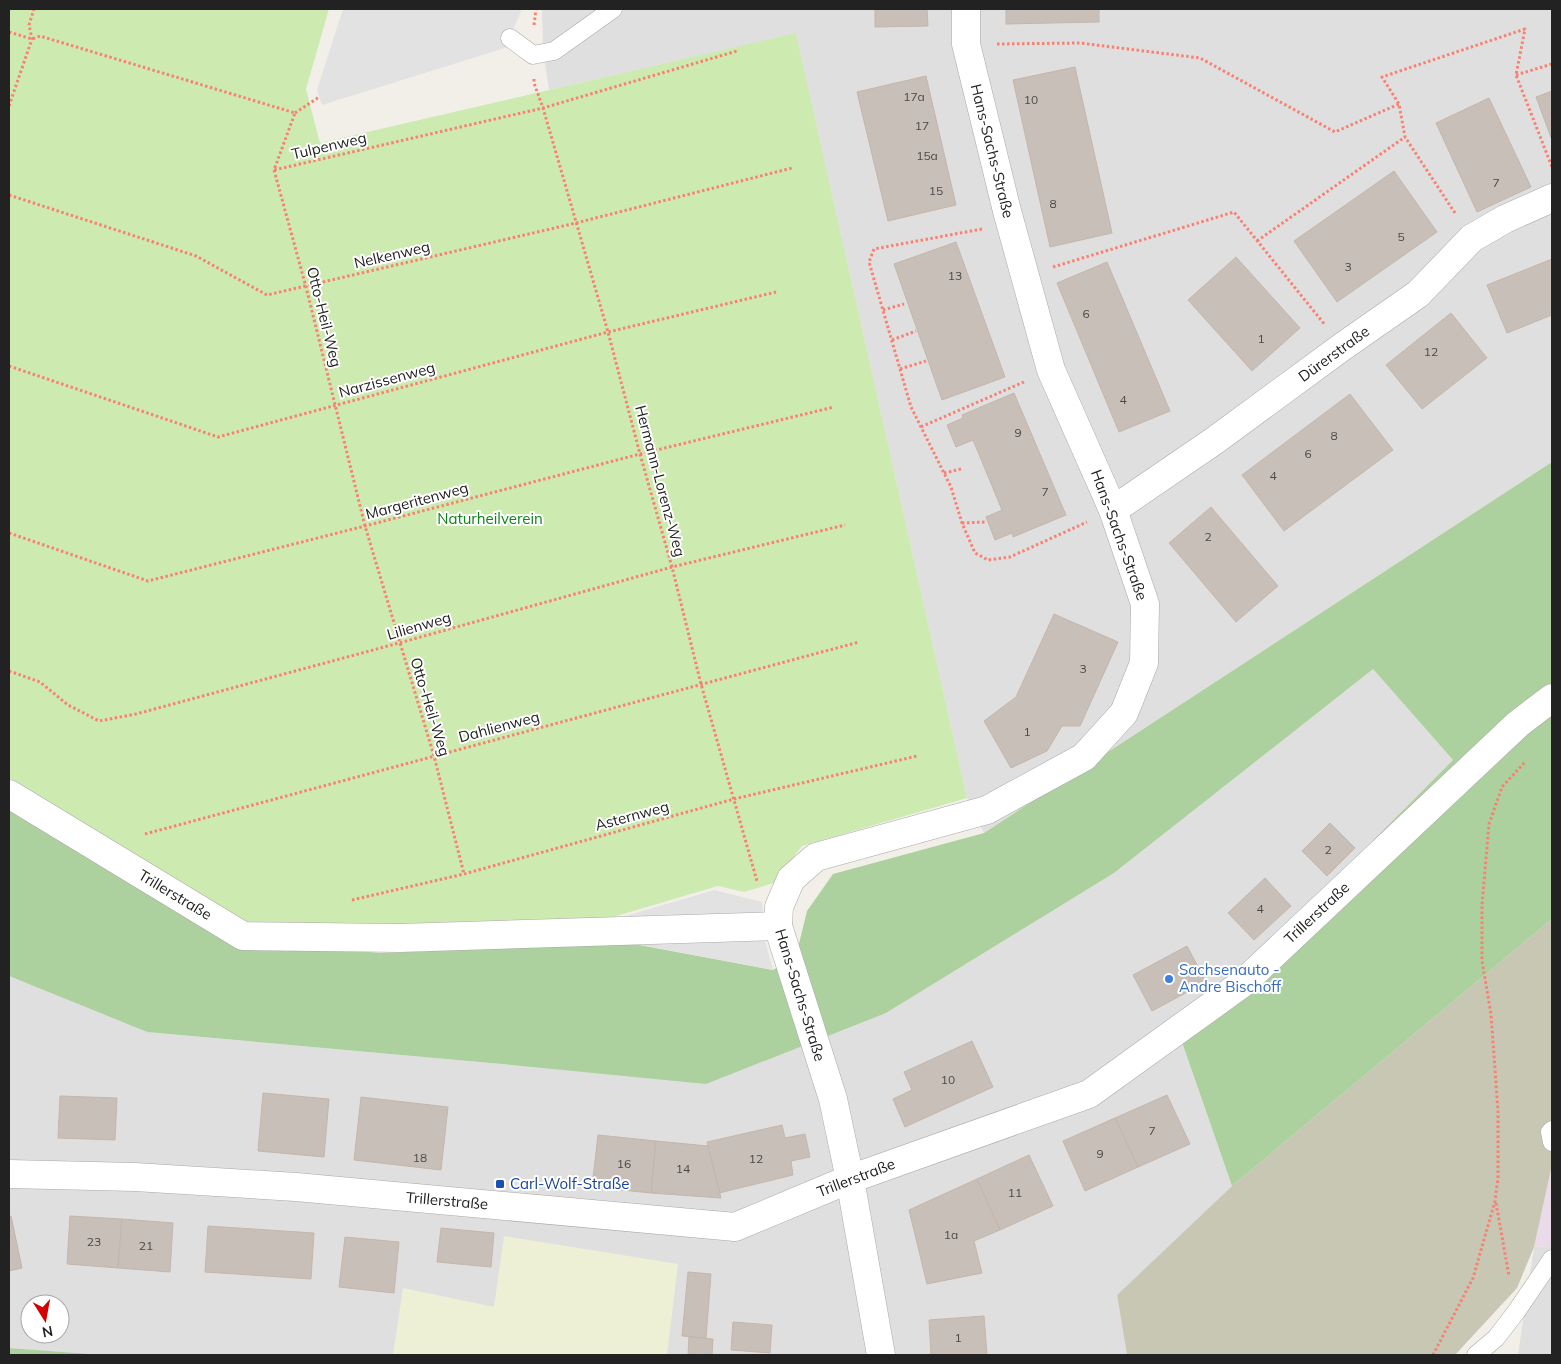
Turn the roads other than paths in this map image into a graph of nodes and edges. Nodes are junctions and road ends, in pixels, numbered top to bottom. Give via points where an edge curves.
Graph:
1 (613, 9) edge
2 (966, 9) edge
3 (510, 38) dead end
4 (1552, 198) edge
5 (1113, 510) junction
6 (1552, 698) edge
7 (9, 794) edge
8 (778, 916) junction
9 (1552, 1130) edge
10 (1552, 1142) edge
11 (9, 1174) edge
12 (850, 1179) junction
13 (1552, 1259) edge
14 (881, 1355) edge
15 (1476, 1355) edge

1 - 3 lane via 554,51 533,55
2 - 5 street, Hans-Sachs-Straße via 966,44 1010,223 1051,370
4 - 5 street, Dürerstraße via 1472,238 1418,294
5 - 8 street, Hans-Sachs-Straße via 1145,604 1144,663 1124,713 1084,757 987,810 816,857 791,879
6 - 12 street, Trillerstraße via 1518,724 1243,984 1090,1094
7 - 8 street, Trillerstraße via 243,936 399,938
8 - 12 street, Hans-Sachs-Straße via 833,1099
9 - 10 lane
11 - 12 street, Trillerstraße via 135,1177 296,1187 736,1227
12 - 14 street
13 - 15 lane via 1496,1338

